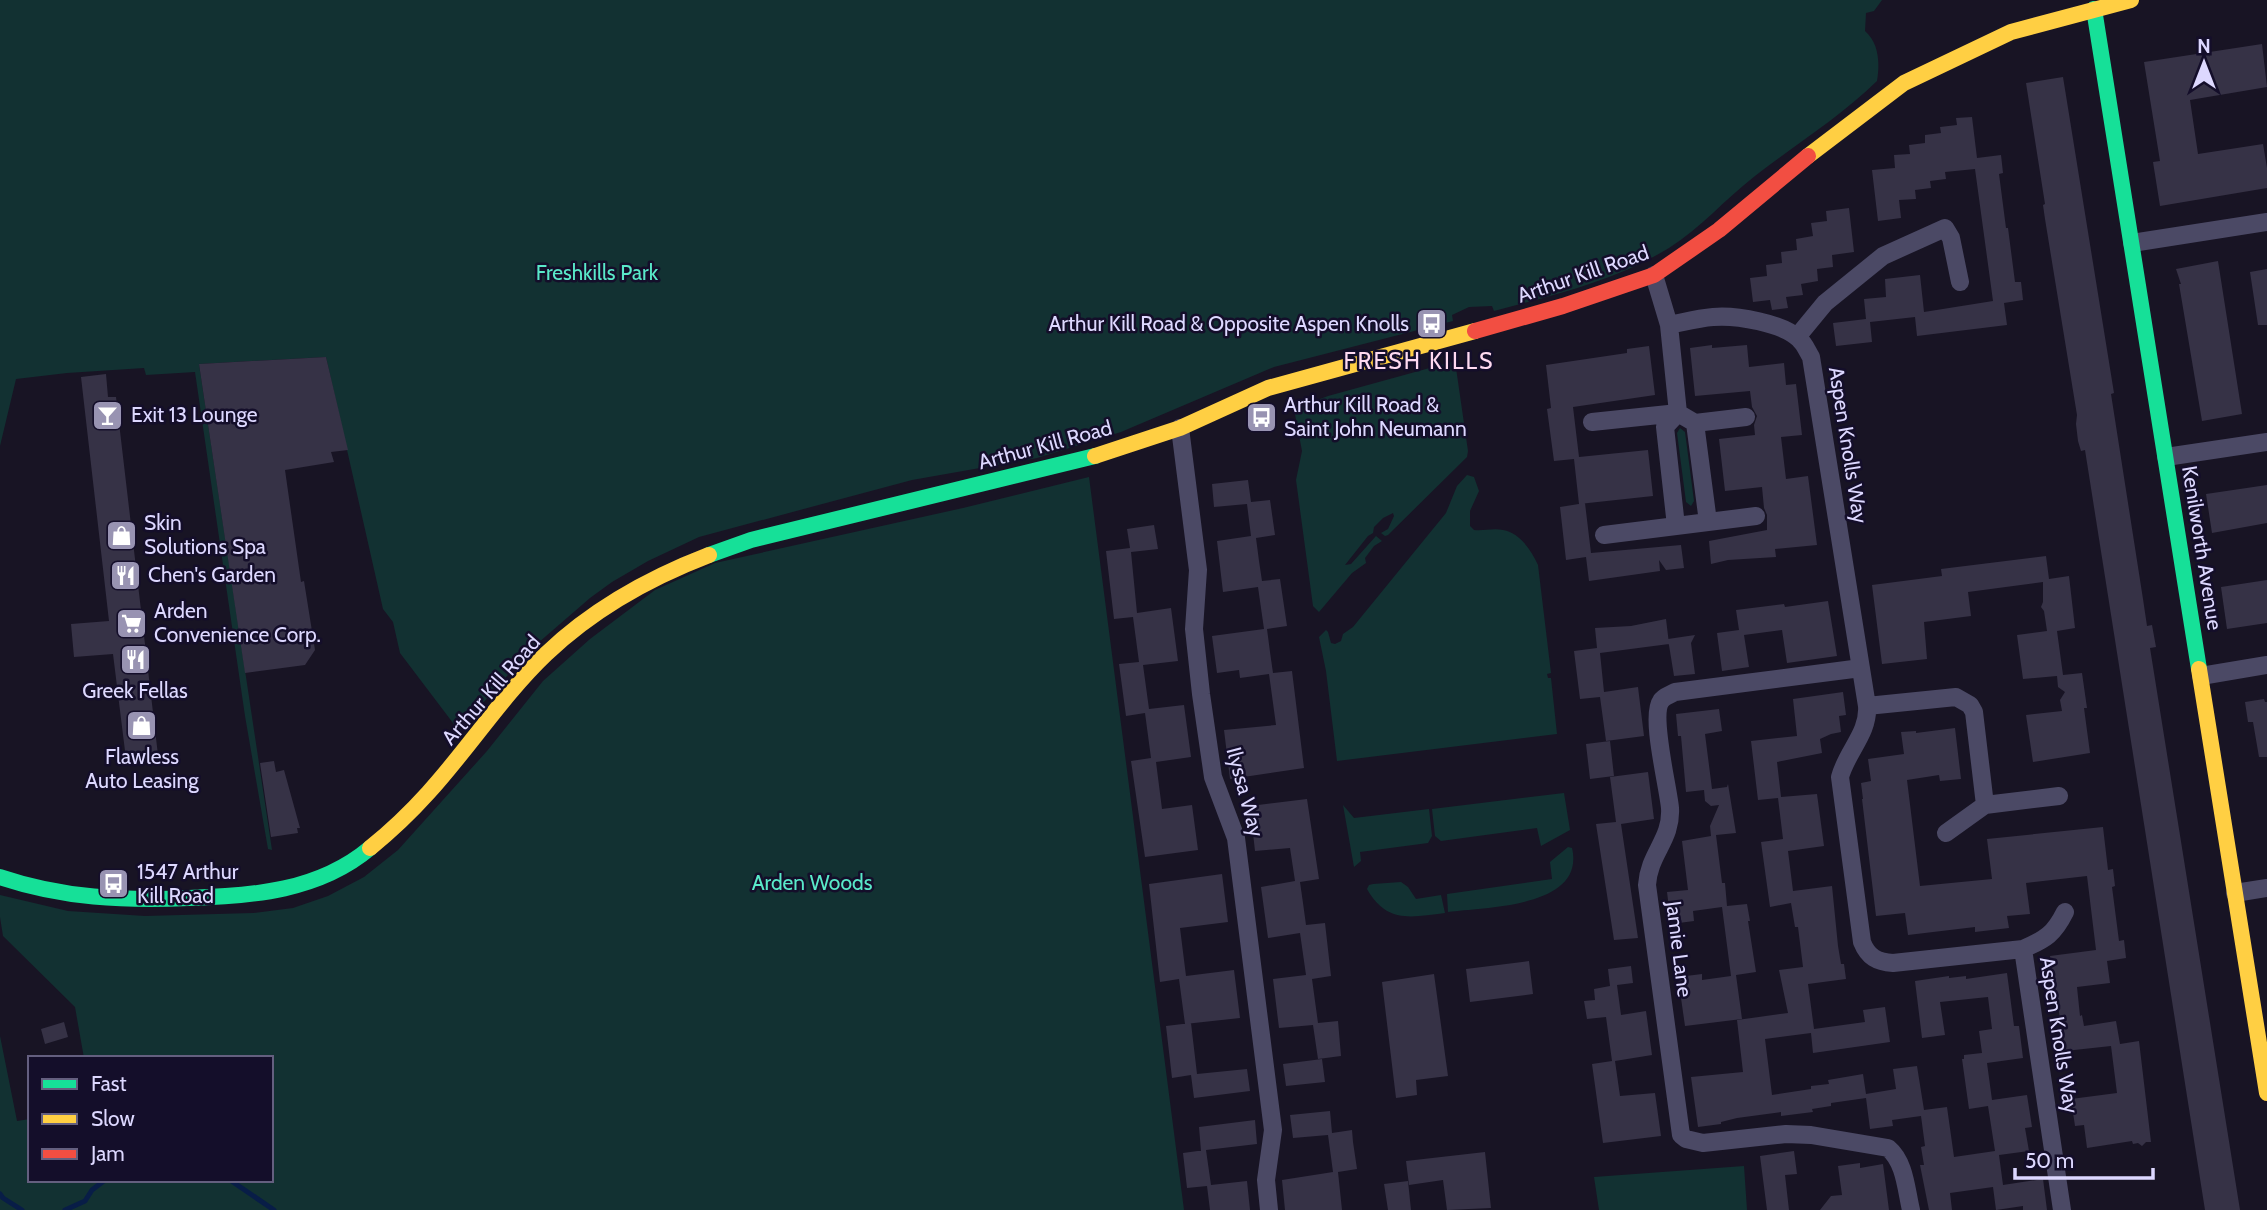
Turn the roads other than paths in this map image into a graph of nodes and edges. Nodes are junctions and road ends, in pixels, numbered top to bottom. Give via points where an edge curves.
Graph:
1 (2132, 0) edge
2 (2094, 9) junction
3 (2267, 222) edge
4 (2132, 243) junction
5 (1654, 275) junction
6 (1960, 282) dead end
7 (1669, 325) junction
8 (1797, 337) junction
9 (1678, 413) junction
10 (1746, 417) dead end
11 (1592, 422) dead end
12 (1695, 424) junction
13 (1180, 428) junction
14 (2267, 442) edge
15 (2166, 457) junction
16 (1756, 516) dead end
17 (1708, 522) junction
18 (1676, 526) junction
19 (1604, 535) dead end
20 (2267, 665) edge
21 (1861, 668) junction
22 (2201, 676) junction
23 (1867, 706) junction
24 (2059, 796) dead end
25 (1985, 805) junction
26 (1946, 833) dead end
27 (0, 877) edge
28 (2267, 888) edge
29 (2235, 893) junction
30 (2065, 912) dead end
31 (2023, 949) junction
32 (2267, 1093) edge
33 (1269, 1210) edge
34 (1911, 1210) edge
35 (2062, 1210) edge

1 - 2 street, Arthur Kill Road
2 - 4 street, Kenilworth Avenue
2 - 5 street, Arthur Kill Road via 2011,32 1904,83 1719,230
3 - 4 street
4 - 15 street, Kenilworth Avenue
5 - 7 street
5 - 13 street, Arthur Kill Road via 1563,306 1268,388
6 - 8 street via 1945,228 1883,256 1825,303
7 - 8 street via 1735,317
7 - 9 street
8 - 21 street, Aspen Knolls Way via 1815,373
9 - 11 street
9 - 12 street
9 - 18 street via 1665,426
10 - 12 street
12 - 17 street
13 - 27 street, Arthur Kill Road via 1088,458 751,540 664,572 624,594 545,655 399,826 317,880 251,895 102,899
13 - 33 street, Ilyssa Way via 1198,570 1194,629 1203,706 1213,778 1236,838 1273,1130 1266,1180
14 - 15 street
15 - 22 street, Kenilworth Avenue
16 - 17 street
17 - 18 street
18 - 19 street
20 - 22 street
21 - 23 street, Aspen Knolls Way
21 - 34 street, Jamie Lane via 1675,692 1660,701 1656,717 1670,825 1648,870 1647,885 1681,1135 1703,1143 1811,1135 1888,1148 1900,1162
22 - 29 street, Kenilworth Avenue
23 - 25 street via 1956,697 1970,705
23 - 31 street, Aspen Knolls Way via 1863,732 1840,776 1866,952 1881,962 1893,963
24 - 25 street
25 - 26 street
28 - 29 street
29 - 32 street, Kenilworth Avenue
30 - 31 street, Aspen Knolls Way via 2055,931
31 - 35 street, Aspen Knolls Way

